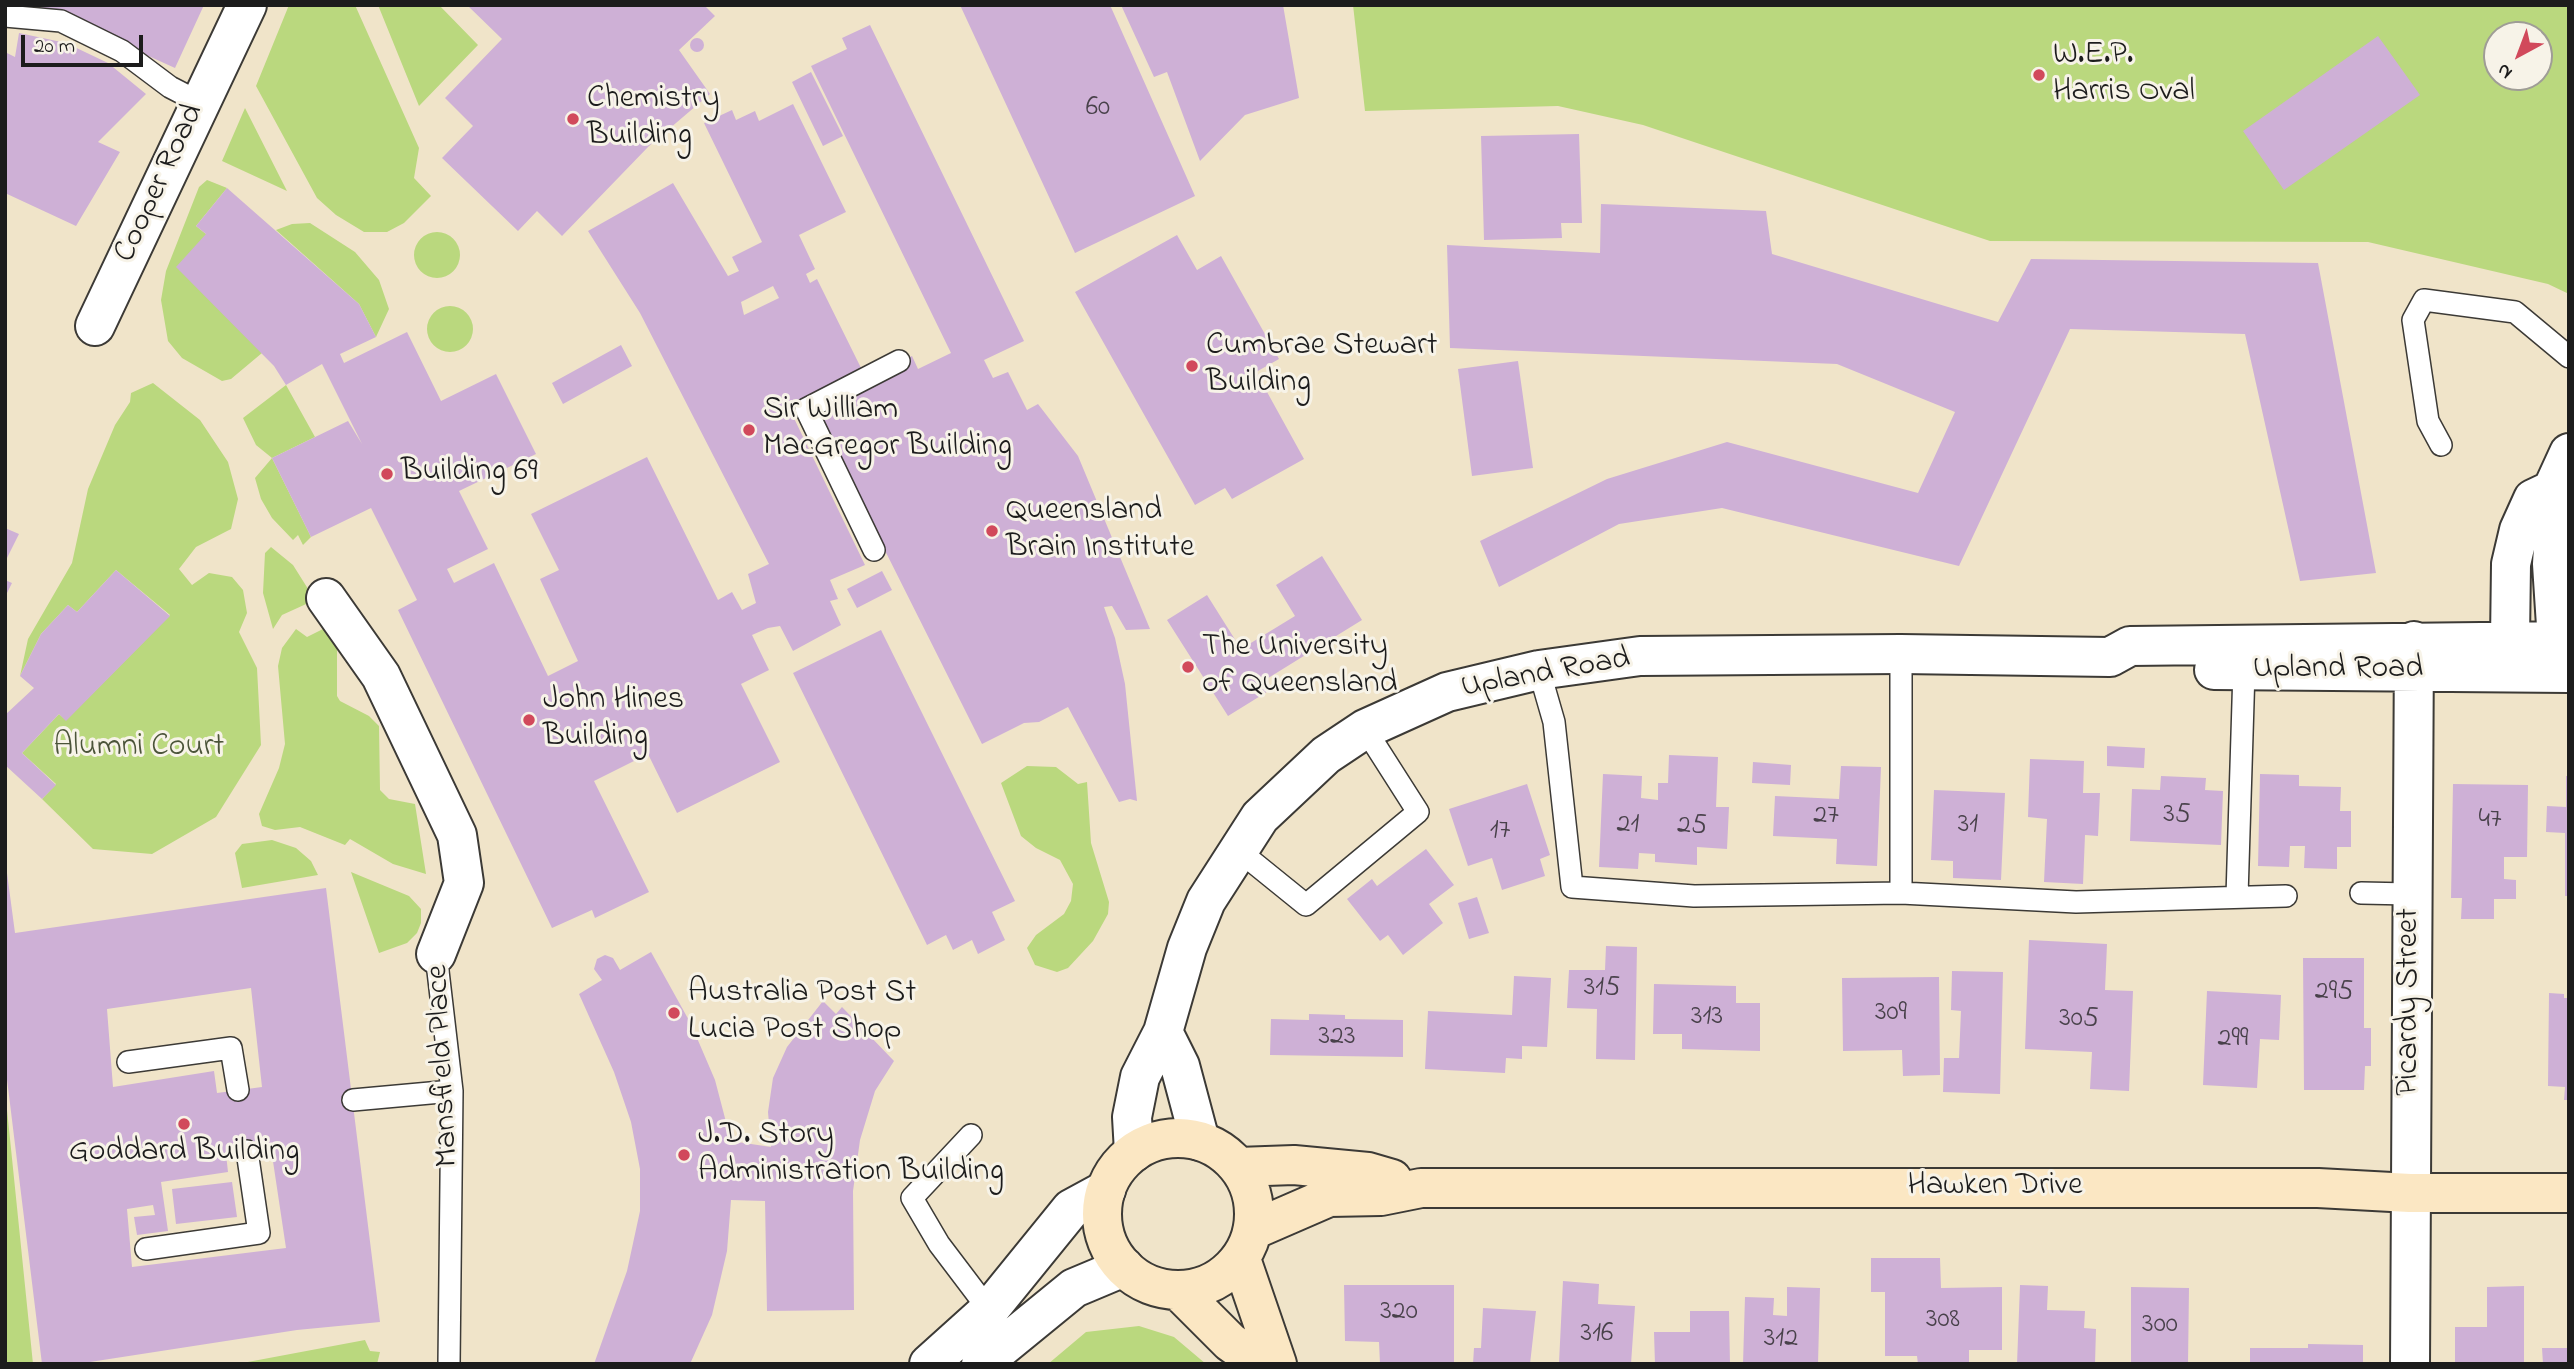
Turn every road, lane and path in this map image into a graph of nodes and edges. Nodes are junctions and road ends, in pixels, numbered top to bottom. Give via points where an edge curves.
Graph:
1 (247, 5) edge
2 (5, 16) edge
3 (199, 102) junction
4 (95, 326) dead end
5 (2569, 357) edge
6 (899, 362) dead end
7 (2441, 445) dead end
8 (2569, 453) edge
9 (2552, 490) junction
10 (874, 550) dead end
11 (327, 598) dead end
12 (2510, 640) junction
13 (1901, 653) junction
14 (2414, 656) junction
15 (2110, 657) junction
16 (2557, 657) edge
17 (1539, 670) junction
18 (2244, 670) junction
19 (1365, 729) junction
20 (1238, 850) junction
21 (1901, 893) junction
22 (2361, 893) dead end
23 (2410, 894) junction
24 (2237, 896) junction
25 (2287, 896) dead end
26 (436, 954) joint
27 (1164, 1032) junction
28 (128, 1062) dead end
29 (238, 1090) dead end
30 (452, 1091) junction
31 (353, 1100) dead end
32 (971, 1135) dead end
33 (1200, 1141) junction
34 (247, 1151) dead end
35 (1134, 1152) junction
36 (1238, 1167) junction
37 (1421, 1188) junction
38 (1106, 1190) junction
39 (2410, 1193) junction
40 (2569, 1193) edge
41 (1247, 1244) junction
42 (146, 1249) dead end
43 (1124, 1267) junction
44 (1178, 1290) junction
45 (989, 1310) junction
46 (449, 1364) edge
47 (929, 1364) edge
48 (981, 1364) edge
49 (1261, 1364) edge
50 (1277, 1364) edge
51 (2410, 1364) edge

1 - 3 street, Cooper Road
2 - 3 lane via 61,21 122,51 170,87
3 - 4 street, Cooper Road
5 - 7 lane via 2515,312 2424,300 2413,320 2428,421
6 - 10 lane via 806,409
8 - 9 street
9 - 12 street via 2533,499 2519,530 2511,564
9 - 16 street via 2561,507 2552,564
11 - 26 street, Mansfield Place via 381,676 457,835 464,883
12 - 14 street, Upland Road
12 - 16 street, Upland Road
13 - 15 street, Upland Road
13 - 17 street, Upland Road via 1640,656
13 - 21 lane
14 - 15 street, Upland Road via 2130,646
14 - 16 street, Upland Road
14 - 18 street, Upland Road
14 - 23 street, Picardy Street
15 - 18 street, Upland Road via 2130,669
17 - 19 street, Upland Road via 1447,692
17 - 21 lane via 1554,722 1572,887 1694,896
18 - 24 lane
19 - 20 street, Upland Road via 1326,755 1260,817
19 - 20 lane via 1418,812 1307,905
20 - 27 street, Upland Road via 1206,901 1191,936
21 - 24 lane via 2076,902
22 - 23 lane
23 - 39 street, Picardy Street
24 - 25 lane
26 - 30 lane, Mansfield Place
27 - 33 street via 1180,1066
27 - 35 street, Upland Road via 1140,1077 1132,1117
28 - 29 lane via 231,1048
30 - 31 lane
30 - 46 lane, Mansfield Place
32 - 45 lane via 912,1198 939,1244
33 - 35 main road via 1177,1138
33 - 36 main road via 1221,1151
34 - 42 lane via 259,1233
35 - 38 main road via 1117,1169
36 - 37 main road, Hawken Drive via 1368,1172
36 - 41 main road via 1254,1208
37 - 39 main road, Hawken Drive via 2318,1188
37 - 41 main road, Hawken Drive via 1381,1196 1329,1197
38 - 43 main road via 1104,1231 1111,1251
38 - 45 street via 1070,1209
39 - 40 main road, Hawken Drive
39 - 51 street, Picardy Street
41 - 44 main road via 1224,1276 1202,1287
41 - 50 main road
43 - 44 main road via 1158,1288
43 - 48 street via 1074,1288
44 - 49 main road via 1230,1342
45 - 47 street

